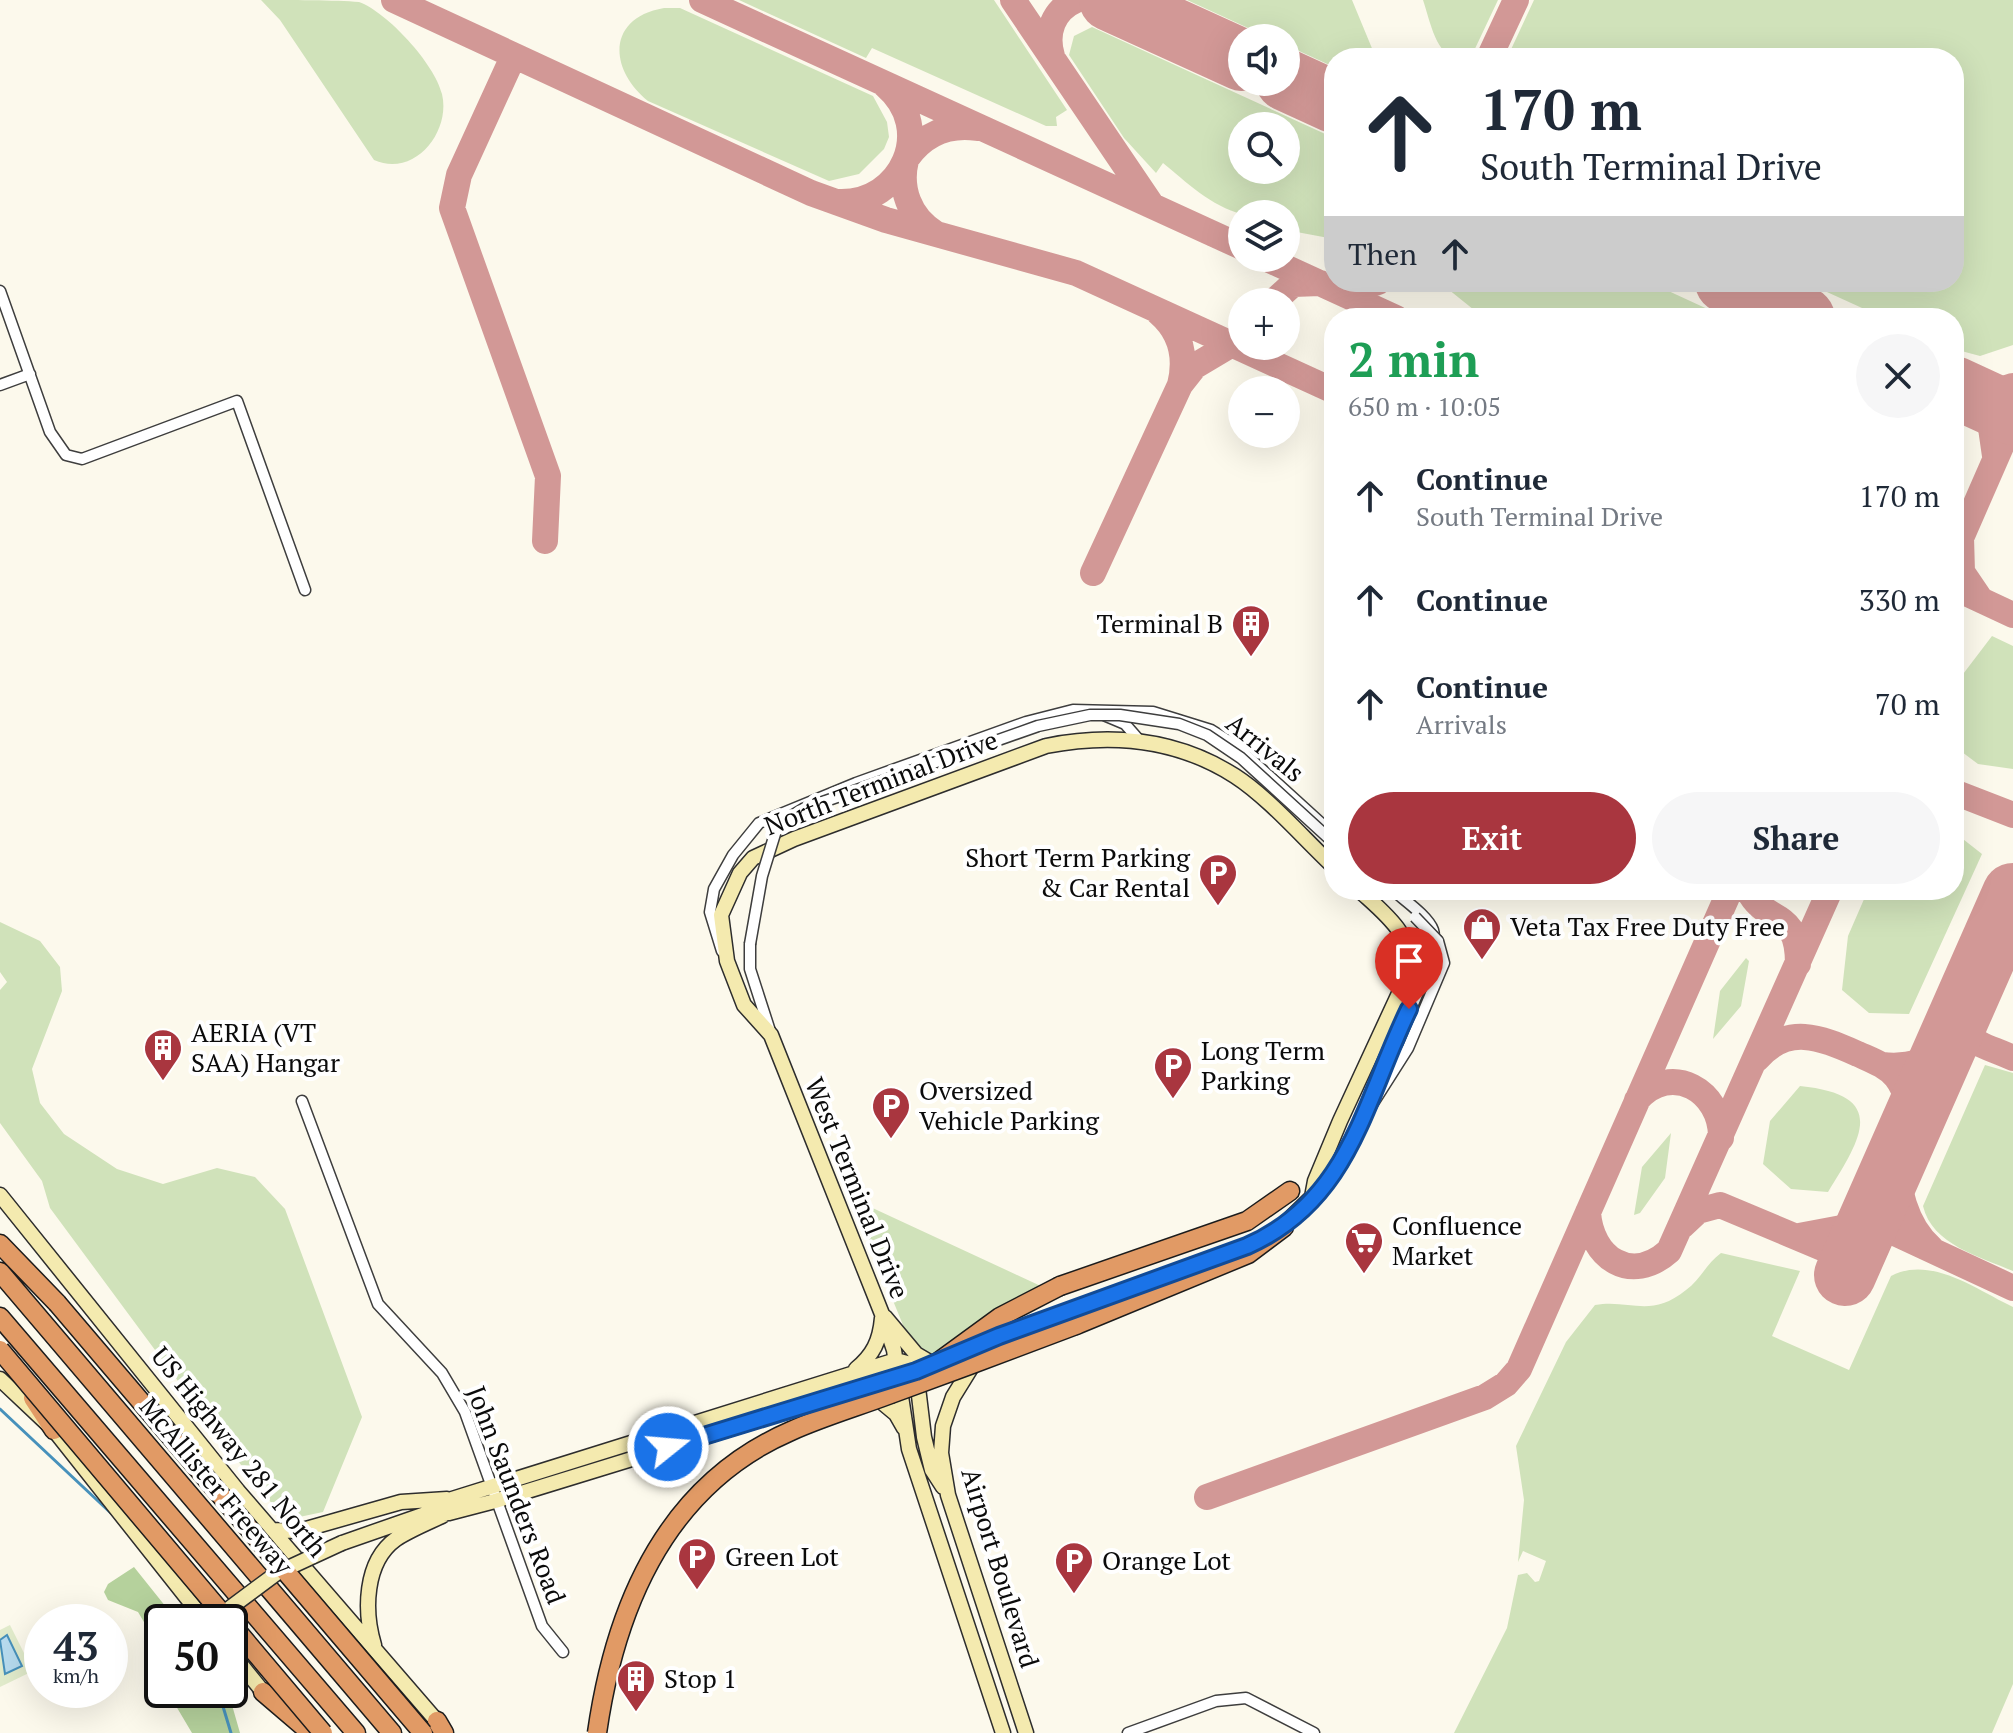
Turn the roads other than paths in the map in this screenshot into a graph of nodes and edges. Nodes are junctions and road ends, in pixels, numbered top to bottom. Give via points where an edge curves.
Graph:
1 (0, 291) edge
2 (30, 374) junction
3 (0, 385) edge
4 (305, 590) dead end
5 (1073, 710) junction
6 (1139, 740) junction
7 (1324, 826) edge
8 (1324, 834) edge
9 (1324, 858) edge
10 (1369, 900) edge
11 (1396, 900) edge
12 (1404, 900) edge
13 (727, 961) junction
14 (771, 1035) junction
15 (302, 1101) dead end
16 (1368, 1111) junction
17 (1290, 1191) dead end
18 (0, 1195) edge
19 (1312, 1197) junction
20 (1284, 1227) junction
21 (0, 1244) edge
22 (0, 1272) edge
23 (882, 1314) junction
24 (0, 1317) edge
25 (999, 1336) junction
26 (0, 1350) edge
27 (896, 1360) junction
28 (933, 1364) junction
29 (916, 1371) junction
30 (850, 1374) junction
31 (0, 1379) edge
32 (825, 1382) junction
33 (896, 1385) junction
34 (852, 1391) junction
35 (763, 1418) junction
36 (907, 1435) junction
37 (60, 1438) junction
38 (666, 1440) junction
39 (493, 1494) junction
40 (948, 1495) junction
41 (450, 1506) junction
42 (271, 1530) junction
43 (194, 1604) edge
44 (233, 1604) edge
45 (563, 1652) dead end
46 (377, 1653) junction
47 (248, 1673) edge
48 (263, 1692) junction
49 (438, 1730) edge
50 (295, 1733) edge
51 (311, 1733) edge
52 (323, 1733) edge
53 (356, 1733) edge
54 (392, 1733) edge
55 (597, 1733) edge
56 (1003, 1733) edge
57 (1026, 1733) edge
58 (1128, 1733) edge
59 (1314, 1733) edge

1 - 2 street
2 - 3 street
2 - 4 street via 50,432 66,455 82,459 237,401
5 - 6 street via 1125,724
5 - 7 street, Arrivals via 1153,712 1211,730 1235,745
5 - 13 street, Arrivals via 856,783 759,823 714,889 710,912
6 - 9 main road, North Terminal Drive via 1174,748 1235,776
6 - 13 main road, North Terminal Drive via 1085,738 1046,746 753,858 721,915
8 - 14 street, bridge via 1241,758 1207,735 1145,717 1090,715 1038,726 803,809 778,824 750,944 750,969
10 - 19 main road via 1399,929 1412,957
11 - 16 street, bridge via 1438,941 1444,963 1408,1048
12 - 16 street via 1432,927 1435,946
13 - 14 main road, North Terminal Drive via 744,1005
14 - 23 main road, West Terminal Drive
15 - 39 street, John Saunders Road via 378,1304 449,1382
16 - 19 street via 1331,1181
17 - 33 highway, bridge via 1247,1221 1060,1286 1000,1317
18 - 42 main road, US Highway 281 North
19 - 20 main road
20 - 25 main road via 1247,1246
20 - 33 highway, bridge via 1248,1254 1076,1325
21 - 49 highway, bridge
22 - 54 highway, McAllister Freeway
23 - 27 main road, West Terminal Drive
23 - 28 main road via 916,1354
23 - 30 main road via 881,1333 870,1358
24 - 53 highway, McAllister Freeway
25 - 28 main road
25 - 40 main road, Airport Boulevard via 961,1380 943,1426
26 - 37 highway
26 - 52 highway, bridge
27 - 29 main road
27 - 30 main road
27 - 33 main road, Airport Boulevard
28 - 29 main road
29 - 33 main road
29 - 40 main road via 932,1470
30 - 32 main road
31 - 37 main road
32 - 35 main road via 824,1389 782,1404
32 - 38 main road
33 - 34 main road
33 - 36 main road, Airport Boulevard
33 - 55 highway, bridge via 764,1445 722,1475 665,1535 646,1564 620,1630
34 - 35 main road
34 - 36 main road via 871,1393 883,1402
35 - 38 main road
36 - 56 main road, Airport Boulevard
37 - 43 main road
38 - 39 main road
39 - 41 main road
39 - 45 street, John Saunders Road via 542,1626
40 - 57 main road, Airport Boulevard
41 - 42 main road via 401,1502 299,1531
41 - 44 main road, bridge via 342,1543 277,1573
41 - 46 main road via 394,1540 379,1558 366,1604
42 - 46 main road, US Highway 281 North
46 - 49 main road, US Highway 281 North
47 - 48 main road
48 - 50 main road
48 - 51 highway
58 - 59 street via 1232,1698 1258,1701

